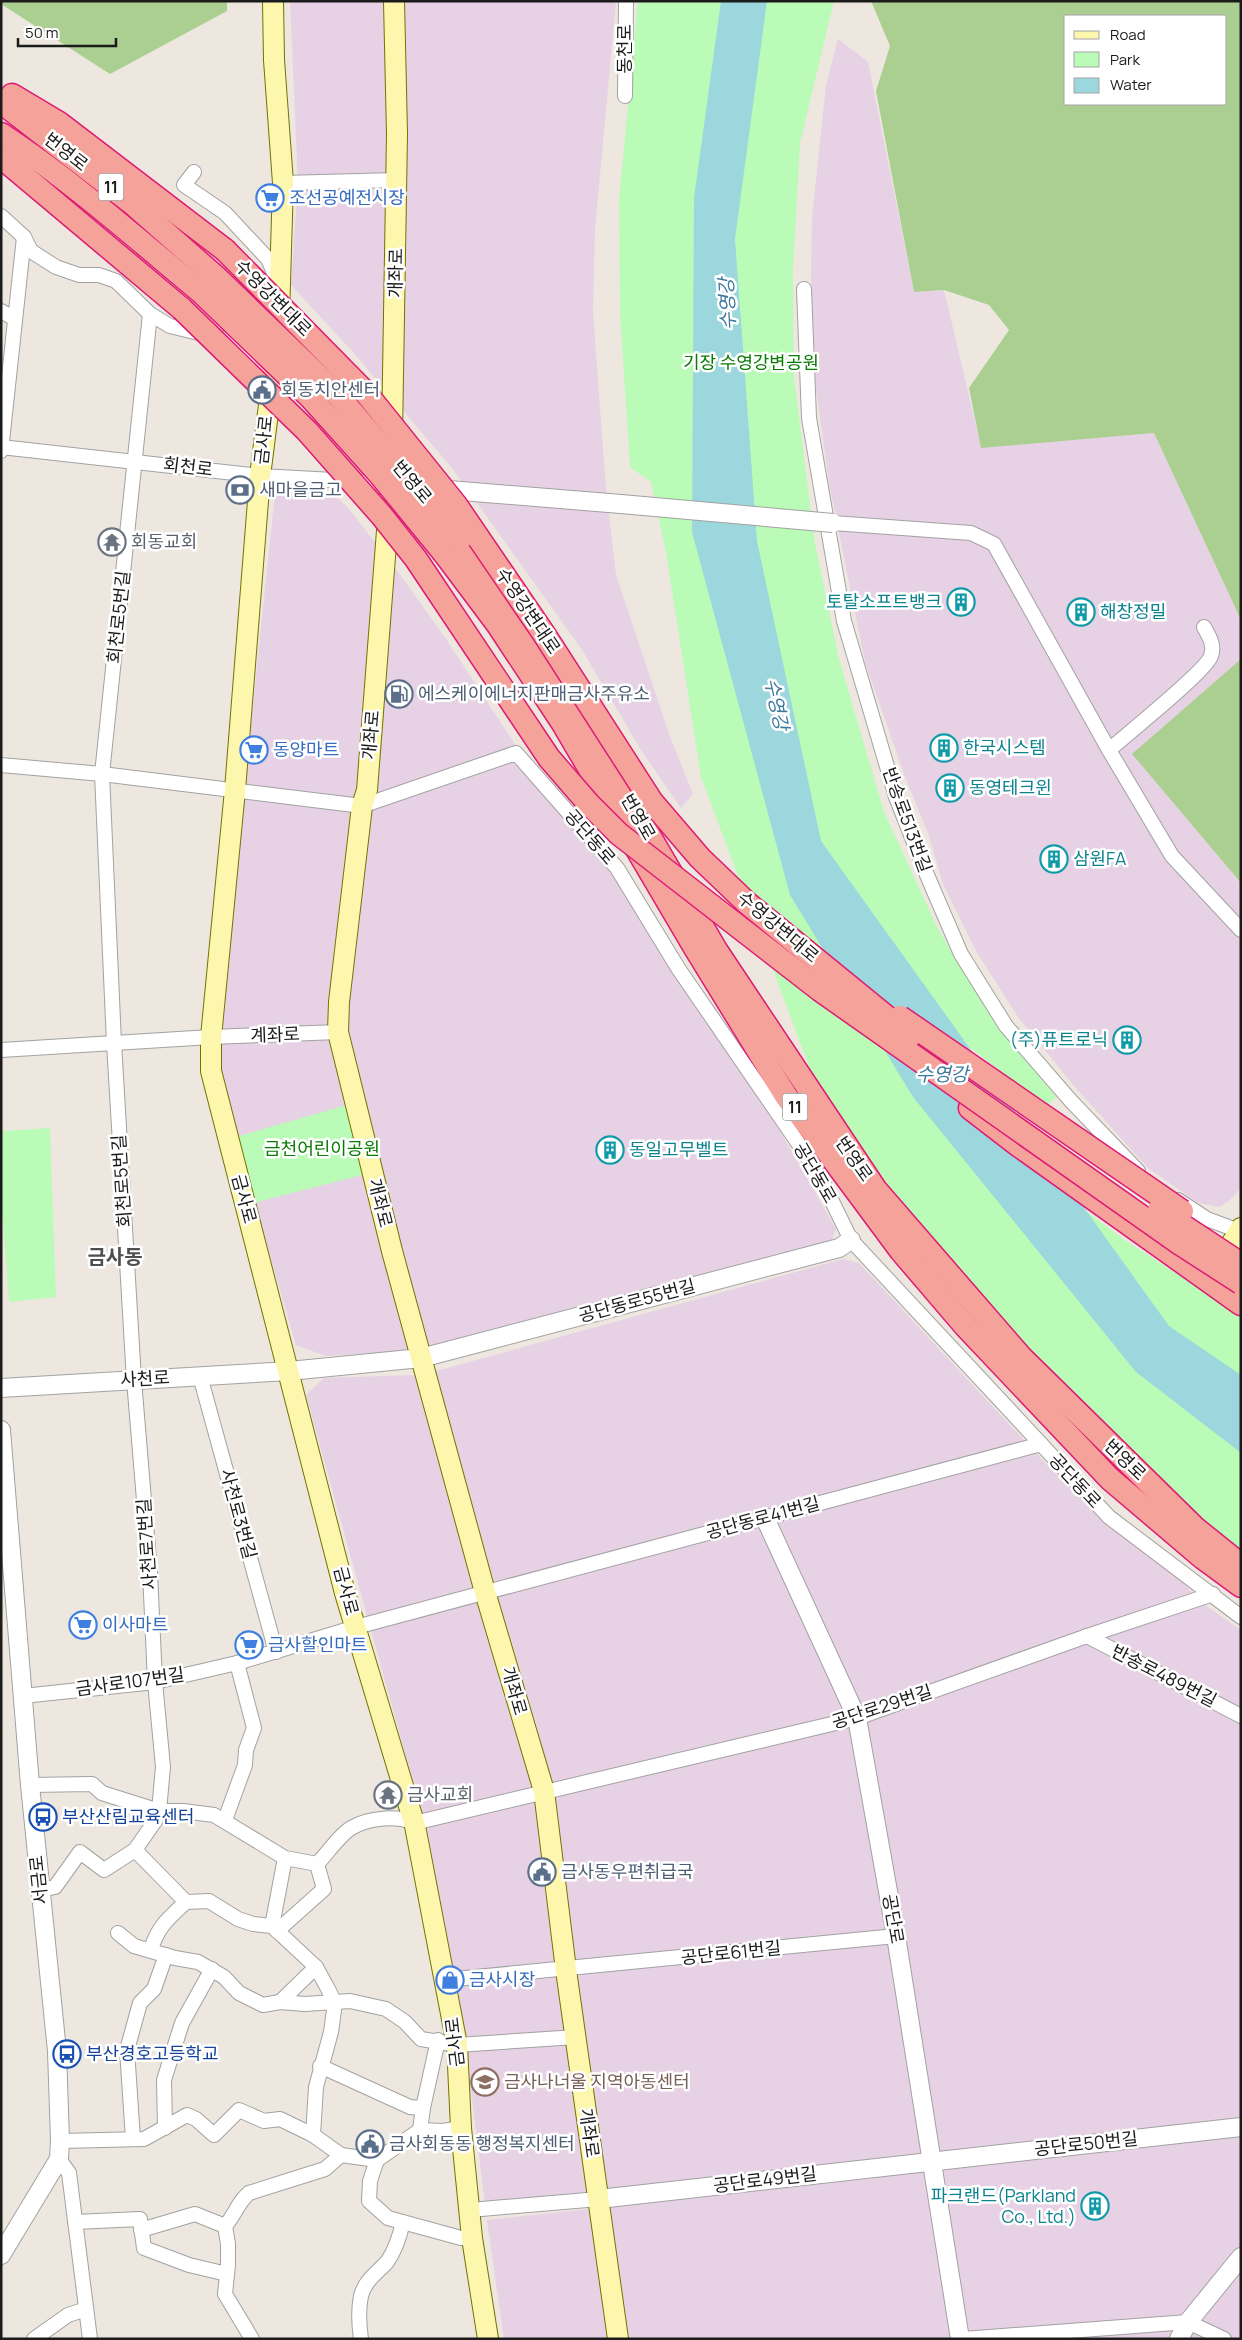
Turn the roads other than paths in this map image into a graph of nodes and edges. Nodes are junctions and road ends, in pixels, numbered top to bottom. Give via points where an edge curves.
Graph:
1 (273, 1) edge
2 (394, 1) edge
3 (626, 1) edge
4 (1, 89) edge
5 (625, 96) dead end
6 (1, 102) edge
7 (1, 134) edge
8 (1, 157) edge
9 (194, 172) dead end
10 (397, 180) junction
11 (283, 183) junction
12 (1, 216) edge
13 (24, 237) junction
14 (209, 284) junction
15 (281, 288) junction
16 (804, 289) dead end
17 (1, 311) edge
18 (150, 314) junction
19 (176, 318) junction
20 (15, 319) junction
21 (232, 341) junction
22 (272, 377) junction
23 (2, 444) edge
24 (136, 460) junction
25 (260, 476) junction
26 (391, 483) junction
27 (435, 489) junction
28 (832, 522) joint
29 (387, 544) junction
30 (452, 546) junction
31 (1204, 627) dead end
32 (1109, 750) junction
33 (1, 765) edge
34 (102, 774) junction
35 (235, 790) junction
36 (362, 806) junction
37 (1241, 930) edge
38 (825, 980) junction
39 (338, 1032) junction
40 (211, 1037) junction
41 (114, 1043) junction
42 (1, 1050) edge
43 (1240, 1235) edge
44 (851, 1240) junction
45 (1241, 1264) edge
46 (1241, 1283) edge
47 (1241, 1291) edge
48 (1241, 1304) edge
49 (421, 1358) junction
50 (289, 1371) junction
51 (200, 1376) junction
52 (134, 1380) junction
53 (1, 1388) edge
54 (1, 1430) edge
55 (1042, 1444) junction
56 (765, 1518) junction
57 (1241, 1565) edge
58 (1241, 1586) edge
59 (485, 1592) junction
60 (1212, 1594) junction
61 (1241, 1617) edge
62 (356, 1627) junction
63 (1088, 1636) junction
64 (276, 1652) junction
65 (237, 1663) junction
66 (155, 1682) junction
67 (23, 1696) junction
68 (1241, 1716) edge
69 (858, 1718) junction
70 (30, 1785) junction
71 (544, 1791) junction
72 (159, 1811) junction
73 (225, 1820) junction
74 (414, 1823) junction
75 (135, 1850) junction
76 (285, 1858) junction
77 (317, 1864) junction
78 (40, 1890) junction
79 (186, 1902) junction
80 (275, 1928) junction
81 (118, 1933) dead end
82 (896, 1936) junction
83 (151, 1950) junction
84 (166, 1955) junction
85 (316, 1968) junction
86 (212, 1969) junction
87 (566, 1970) junction
88 (445, 1980) junction
89 (280, 2002) junction
90 (335, 2003) junction
91 (576, 2037) junction
92 (448, 2042) junction
93 (320, 2066) junction
94 (423, 2108) junction
95 (1241, 2127) edge
96 (165, 2128) junction
97 (461, 2128) junction
98 (420, 2130) junction
99 (313, 2135) junction
100 (133, 2139) junction
101 (60, 2140) junction
102 (341, 2155) junction
103 (59, 2159) junction
104 (377, 2160) junction
105 (931, 2161) junction
106 (599, 2199) junction
107 (470, 2210) junction
108 (75, 2222) junction
109 (402, 2222) junction
110 (141, 2224) junction
111 (225, 2226) junction
112 (472, 2238) junction
113 (1, 2255) edge
114 (1241, 2257) edge
115 (227, 2274) junction
116 (86, 2309) junction
117 (1188, 2322) junction
118 (34, 2339) edge
119 (90, 2339) edge
120 (252, 2339) edge
121 (361, 2339) edge
122 (488, 2339) edge
123 (618, 2339) edge
124 (962, 2339) edge
125 (1179, 2339) edge
126 (1224, 2339) edge

1 - 11 main road, 금사로
2 - 10 main road, 개좌로
3 - 5 street, 동천로
4 - 38 highway, 수영강변대로, bridge via 59,123 225,250 366,393 456,504 652,802 700,858
6 - 14 highway, 번영로 / 11 via 133,204
7 - 14 highway, 번영로 / 11
8 - 19 highway
9 - 15 street via 184,185 225,214 268,259
10 - 11 street
10 - 26 main road, 개좌로
11 - 15 main road, 금사로
12 - 13 street
13 - 18 street via 32,251 56,267 79,275 99,275 116,281
13 - 20 street
14 - 30 highway, 번영로 / 11, bridge via 336,393
15 - 21 street
15 - 22 main road, 금사로
16 - 43 street, 반송로513번길 via 809,418 844,621 896,797 961,954 1006,1026 1132,1165 1161,1189 1207,1219
17 - 20 street
18 - 19 street
18 - 24 street
19 - 21 street
19 - 38 highway, bridge via 307,432 382,516 416,559 549,758 588,804 619,834
20 - 23 street
21 - 22 street
22 - 25 main road, 금사로
23 - 24 street, 회천로
24 - 25 street, 회천로
24 - 34 street, 회천로5번길
25 - 26 street, 회천로
25 - 35 main road, 금사로
26 - 27 street
26 - 29 main road, 개좌로
27 - 28 street, bridge
27 - 29 street
28 - 32 street via 970,532 994,544
29 - 36 main road, 개좌로 via 367,790
30 - 57 highway, 번영로 / 11 via 521,621 716,950 876,1190 1021,1357 1194,1528
30 - 58 highway, 번영로 / 11 via 498,625 562,722 786,1096 901,1251 972,1334 1110,1479
31 - 32 street via 1212,642 1211,656 1194,676
32 - 37 street via 1172,856
33 - 34 street
34 - 35 street
34 - 41 street, 회천로5번길
35 - 36 street
35 - 40 main road, 금사로
36 - 39 main road, 개좌로
36 - 44 street, 공단동로 via 516,752 617,868 678,968 807,1156
38 - 43 highway, bridge via 953,1052 1105,1160
38 - 45 highway, bridge
38 - 46 highway, bridge via 1180,1244
38 - 48 highway, bridge via 1018,1145
39 - 40 street, 계좌로
39 - 49 main road, 개좌로
40 - 41 street
40 - 50 main road, 금사로 via 211,1072
41 - 42 street
41 - 52 street, 회천로5번길
43 - 47 main road via 1223,1256 1234,1285
44 - 49 street, 공단동로55번길 via 839,1248
44 - 55 street, 공단동로
49 - 50 street, 공단동로55번길
49 - 59 main road, 개좌로
50 - 51 street, 사천로
50 - 62 main road, 금사로
51 - 52 street, 사천로
51 - 64 street, 사천로3번길
52 - 53 street, 사천로
52 - 66 street, 사천로7번길 via 150,1572
54 - 67 street, 서금로
55 - 56 street, 공단동로41번길
55 - 60 street, 공단동로 via 1109,1517
56 - 59 street, 공단동로41번길
56 - 69 street, 공단로
59 - 62 street
59 - 71 main road, 개좌로
60 - 61 street, 공단동로
60 - 63 street, 공단로29번길
62 - 64 street, 금사로107번길
62 - 74 main road, 금사로
63 - 68 street, 반송로489번길
63 - 69 street, 공단로29번길
64 - 65 street, 금사로107번길
65 - 66 street, 금사로107번길
65 - 73 street via 254,1728 246,1750 245,1765
66 - 67 street, 금사로107번길
66 - 72 street, 사천로7번길 via 163,1768
67 - 70 street, 서금로
69 - 71 street, 공단로29번길
69 - 82 street, 공단로
70 - 72 street via 92,1784 102,1793
70 - 78 street, 서금로
71 - 74 street
71 - 87 main road, 개좌로
72 - 73 street via 214,1815
72 - 75 street, 사천로7번길
73 - 76 street
74 - 77 street via 387,1817 352,1827
74 - 88 main road, 금사로
75 - 78 street, 사천로7번길 via 104,1870 80,1852 55,1887
75 - 79 street
76 - 77 street
76 - 80 street
77 - 80 street via 324,1890
78 - 101 street, 서금로 via 57,2051
79 - 80 street via 208,1901 238,1919
79 - 83 street via 162,1924
80 - 85 street
81 - 83 street via 134,1946
82 - 87 street, 공단로61번길
82 - 105 street, 공단로
83 - 84 street
84 - 86 street via 198,1962
84 - 100 street via 154,1990 140,2003 127,2050
85 - 89 street
85 - 90 street
86 - 89 street via 239,1993 263,2006
86 - 96 street via 182,2023 164,2080
87 - 88 street
87 - 91 main road, 개좌로
88 - 92 main road, 금사로
89 - 90 street
90 - 92 street via 350,2001 386,2009 422,2039
90 - 93 street via 331,2032
91 - 92 street
91 - 106 main road, 개좌로
92 - 94 street
92 - 97 main road, 금사로
93 - 94 street via 410,2107
93 - 99 street
94 - 98 street
95 - 105 street, 공단로50번길
96 - 99 street via 186,2115 214,2134 239,2110 264,2121 280,2119
96 - 100 street via 144,2139
97 - 98 street via 443,2132
97 - 107 main road, 금사로
98 - 104 street
99 - 102 street
100 - 101 street
101 - 103 street, 서금로
102 - 104 street
102 - 111 street via 325,2168 249,2193 239,2201 235,2214
103 - 108 street via 69,2173
103 - 113 street, 서금로
104 - 109 street via 370,2181 369,2201 388,2218
105 - 106 street, 공단로49번길
105 - 124 street, 공단로
106 - 107 street
106 - 123 main road, 개좌로
107 - 112 main road, 금사로
108 - 110 street
108 - 116 street
109 - 112 street
109 - 121 street via 399,2237 387,2261 369,2279 361,2295
110 - 111 street via 195,2214
110 - 115 street via 144,2248 189,2265
111 - 115 street
112 - 122 main road, 금사로
114 - 117 street
115 - 120 street via 225,2294
116 - 118 street via 68,2315
116 - 119 street
117 - 124 street, 공단로
117 - 125 street
117 - 126 street

